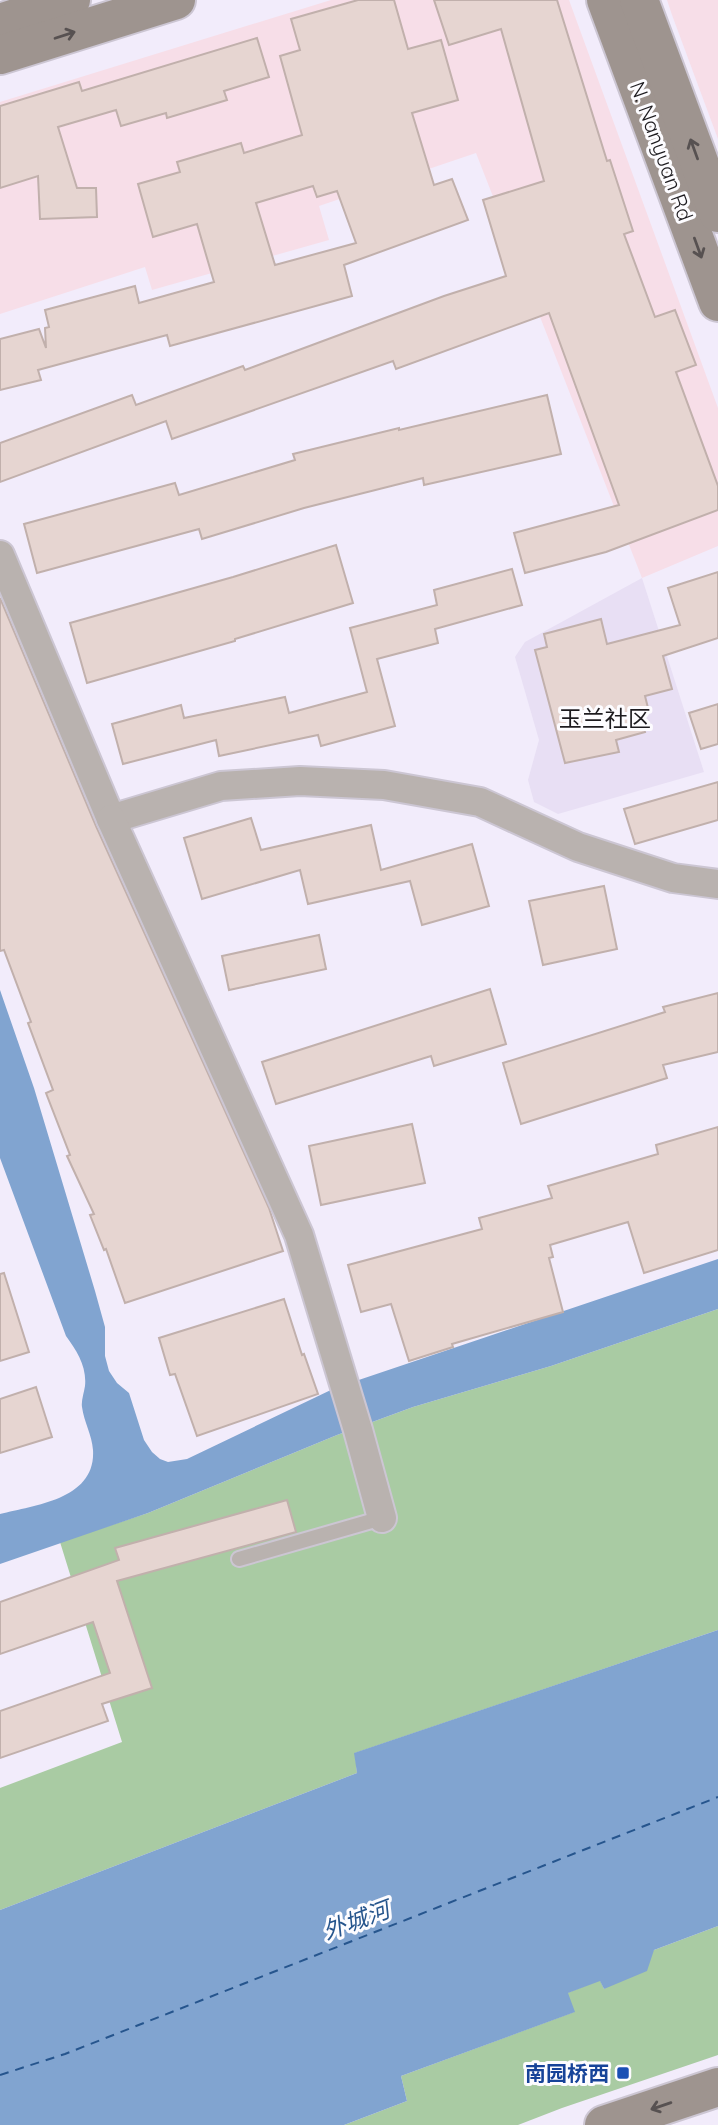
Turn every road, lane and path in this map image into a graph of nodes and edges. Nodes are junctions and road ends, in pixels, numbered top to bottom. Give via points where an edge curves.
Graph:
1 (71, 0) edge
2 (176, 0) edge
3 (606, 0) edge
4 (639, 0) edge
5 (0, 23) edge
6 (0, 55) edge
7 (718, 213) edge
8 (718, 302) edge
9 (0, 555) edge
10 (111, 818) junction
11 (718, 884) edge
12 (382, 1518) joint
13 (239, 1559) dead end
14 (718, 2087) edge
15 (604, 2125) edge

1 - 5 main road
6 -> 2 main road
3 -> 8 main road, N. Nanyuan Rd
7 -> 4 main road, N. Nanyuan Rd
9 - 10 street
10 - 11 street via 221,786 299,780 384,785 480,802 578,847 673,878
10 - 12 street via 299,1235
12 - 13 lane
14 -> 15 main road

